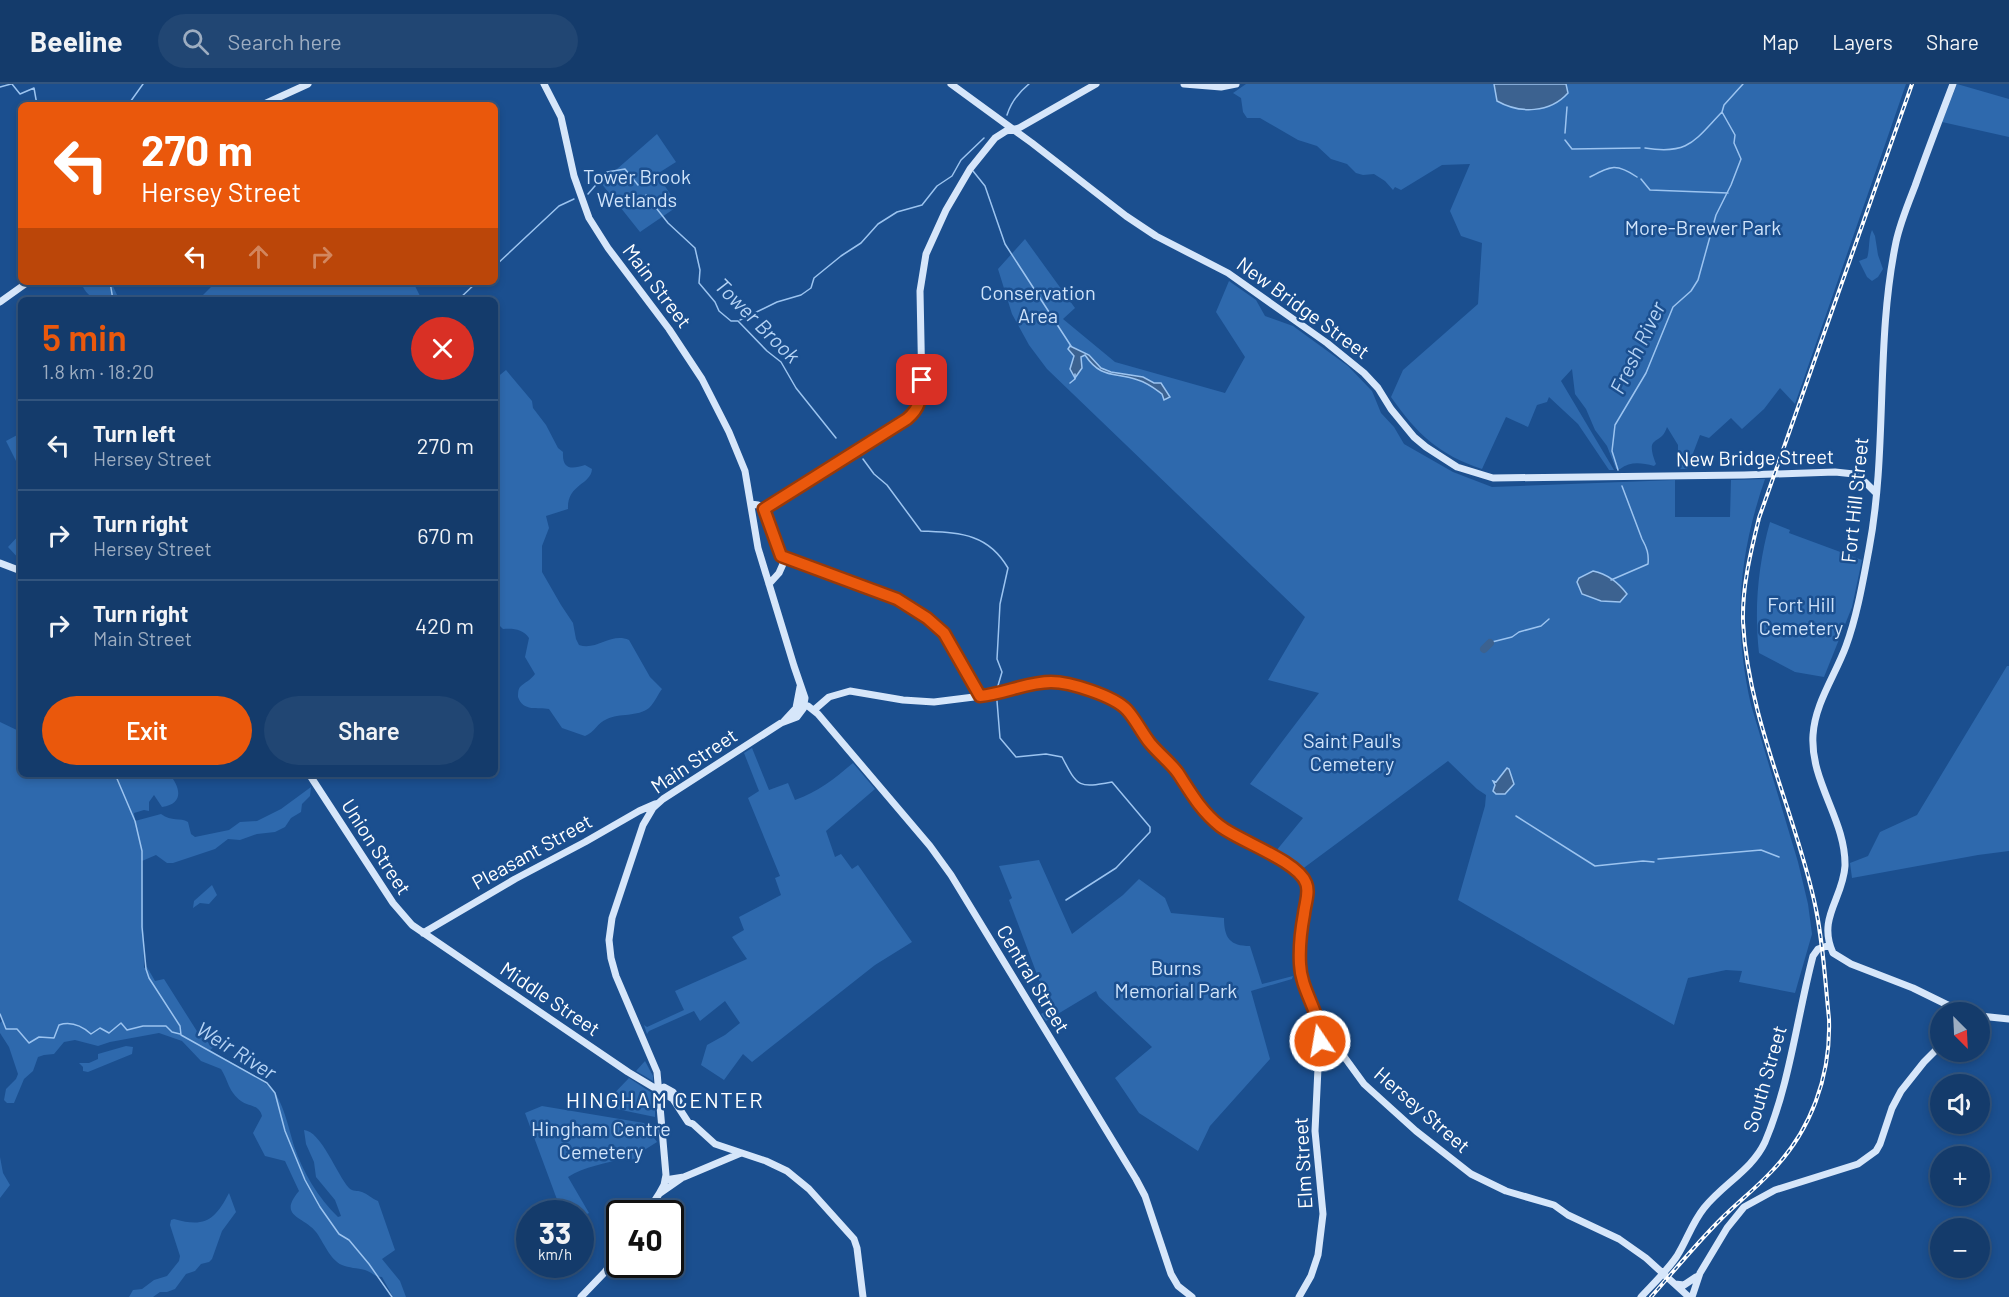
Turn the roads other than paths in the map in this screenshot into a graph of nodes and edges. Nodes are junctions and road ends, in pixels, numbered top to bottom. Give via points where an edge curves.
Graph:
1 (308, 84) edge
2 (544, 84) edge
3 (951, 84) edge
4 (1096, 84) edge
5 (1184, 84) edge
6 (1236, 84) edge
7 (1953, 84) edge
8 (269, 102) edge
9 (1013, 129) junction
10 (23, 285) edge
11 (0, 302) edge
12 (1877, 475) junction
13 (1861, 478) junction
14 (1876, 493) junction
15 (751, 504) junction
16 (764, 509) junction
17 (781, 556) junction
18 (0, 562) edge
19 (18, 570) edge
20 (769, 584) junction
21 (980, 696) junction
22 (802, 703) junction
23 (814, 710) junction
24 (311, 777) edge
25 (658, 803) junction
26 (423, 933) junction
27 (1830, 945) junction
28 (1942, 1002) edge
29 (1990, 1017) edge
30 (2009, 1019) edge
31 (1320, 1023) junction
32 (1320, 1041) junction
33 (1331, 1041) junction
34 (1930, 1056) edge
35 (659, 1090) junction
36 (718, 1145) junction
37 (741, 1153) junction
38 (719, 1161) junction
39 (684, 1177) junction
40 (665, 1180) junction
41 (659, 1194) junction
42 (655, 1200) edge
43 (606, 1270) edge
44 (1663, 1273) junction
45 (1700, 1273) junction
46 (1675, 1284) junction
47 (581, 1297) edge
48 (863, 1297) edge
49 (1192, 1297) edge
50 (1299, 1297) edge
51 (1641, 1297) edge
52 (1690, 1297) edge

1 - 8 street
2 - 15 street, Main Street via 561,117 574,176 589,218 708,387 744,471
3 - 9 street, New Bridge Street
4 - 9 street
5 - 6 street
7 - 12 street, Fort Hill Street via 1896,241 1884,337
9 - 13 street, New Bridge Street via 1126,216 1228,273 1327,343 1378,388 1414,437 1457,467 1493,478 1835,472
9 - 16 street via 992,141 970,169 926,254 920,291 922,392 917,410 864,448
10 - 11 street
12 - 13 street, New Bridge Street
12 - 14 street, Fort Hill Street
13 - 14 street, New Bridge Street
14 - 27 street, Fort Hill Street via 1873,530 1852,622 1816,714 1813,735 1815,768 1844,859 1842,881 1828,918
15 - 16 street
15 - 20 street, Main Street via 756,540
16 - 17 street
17 - 20 street via 782,568
17 - 21 street via 897,599 927,618 944,633
18 - 19 street
20 - 22 street, Main Street via 800,684
21 - 23 street, Hersey Street via 928,702 849,691 829,697
21 - 31 street, Hersey Street via 1054,682 1115,701 1128,711 1145,737 1177,771 1207,816 1300,874 1308,889 1300,946 1301,976
22 - 23 street, Central Street
22 - 25 street, Main Street via 797,717
23 - 49 street, Central Street via 951,874 1136,1179 1171,1275
24 - 26 street, Union Street via 397,909
25 - 26 street, Pleasant Street
25 - 35 street, Main Street via 643,825 612,918 609,940 616,976 656,1069
26 - 35 street, Middle Street via 643,1083
27 - 28 street via 1833,954 1844,961
27 - 44 street, South Street via 1812,956 1786,1074 1762,1148 1702,1210
29 - 30 street
31 - 32 street, Elm Street
31 - 33 street, Hersey Street
32 - 33 street
32 - 50 street, Elm Street via 1316,1131 1323,1214 1318,1255
33 - 44 street, Hersey Street via 1378,1098 1471,1174 1506,1191 1554,1205 1619,1239
34 - 45 street via 1901,1091 1876,1151 1858,1164 1775,1190 1749,1204 1736,1216
35 - 36 street via 673,1098 688,1122
35 - 40 street, Main Street
36 - 37 street
36 - 38 street
37 - 38 street
37 - 48 street via 787,1171 846,1228 857,1248
38 - 39 street
39 - 40 street
39 - 41 street
40 - 41 street
41 - 42 street
43 - 47 street
44 - 46 street, Hersey Street
44 - 51 street, South Street
45 - 46 street via 1687,1284
45 - 52 street
46 - 52 street, Hersey Street

